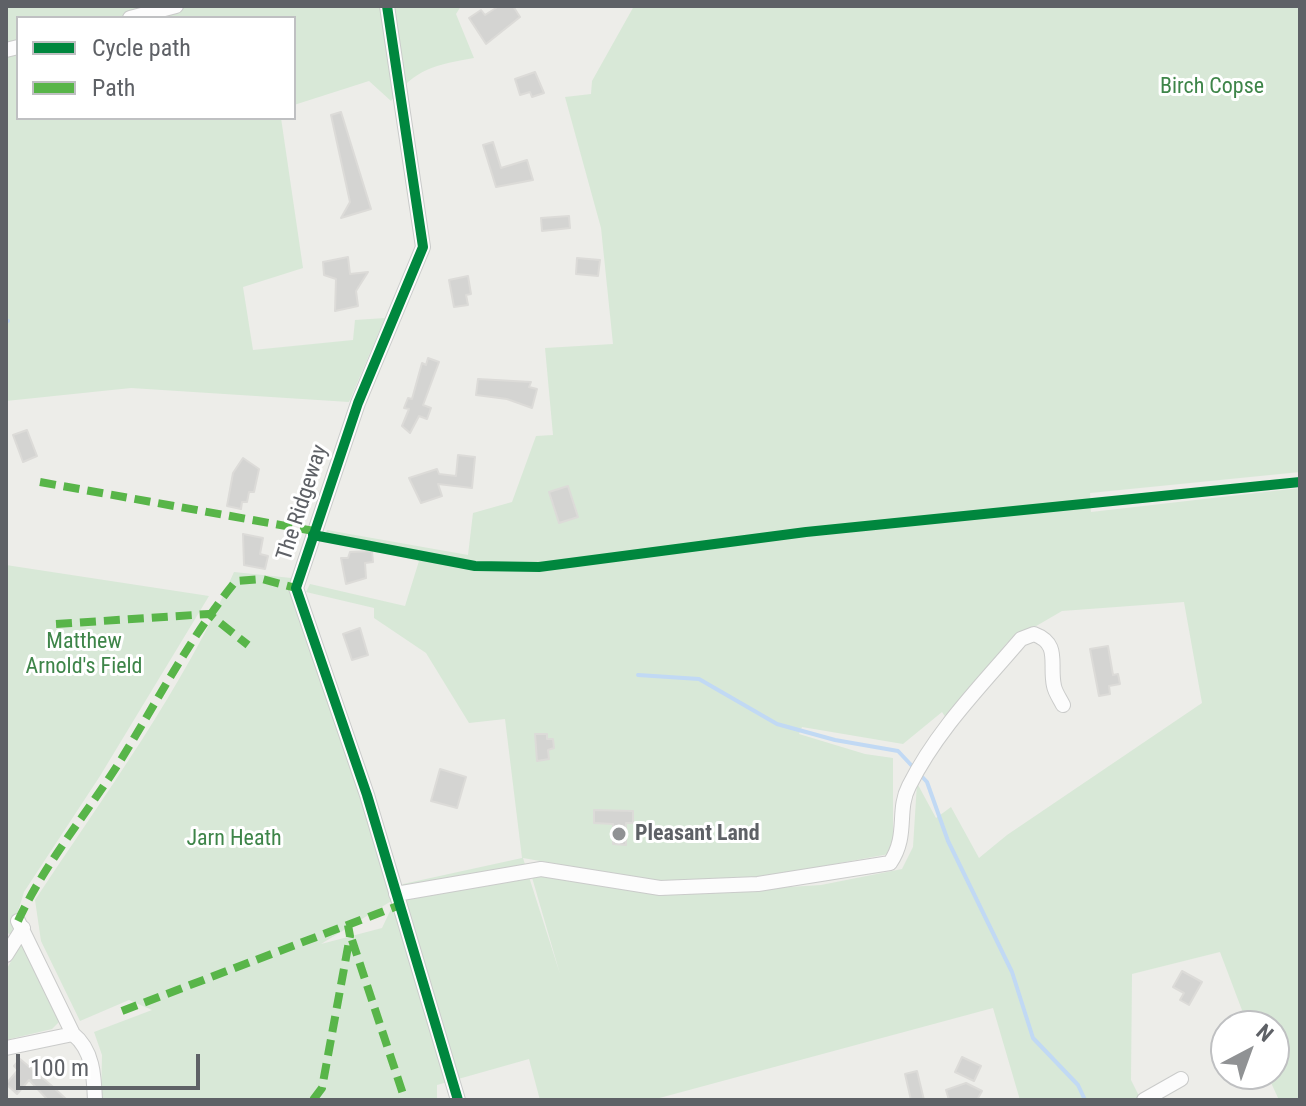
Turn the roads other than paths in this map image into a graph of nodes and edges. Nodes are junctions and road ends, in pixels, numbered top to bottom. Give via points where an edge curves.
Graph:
1 (176, 6) edge
2 (387, 6) edge
3 (138, 16) edge
4 (1063, 705) dead end
5 (396, 894) junction
6 (6, 955) edge
7 (73, 1034) junction
8 (6, 1048) edge
9 (1181, 1079) dead end
10 (95, 1100) edge
11 (458, 1100) edge
12 (1144, 1100) edge

1 - 3 street
2 - 5 street, The Ridgeway via 423,247 358,403 296,588
4 - 5 street via 1054,686 1053,650 1046,639 1034,634 1021,639 933,739 906,790 900,847 890,863 758,884 660,888 541,869
5 - 11 street, The Ridgeway
6 - 7 street via 21,924
7 - 8 street
7 - 10 street via 83,1041 94,1071
9 - 12 street

